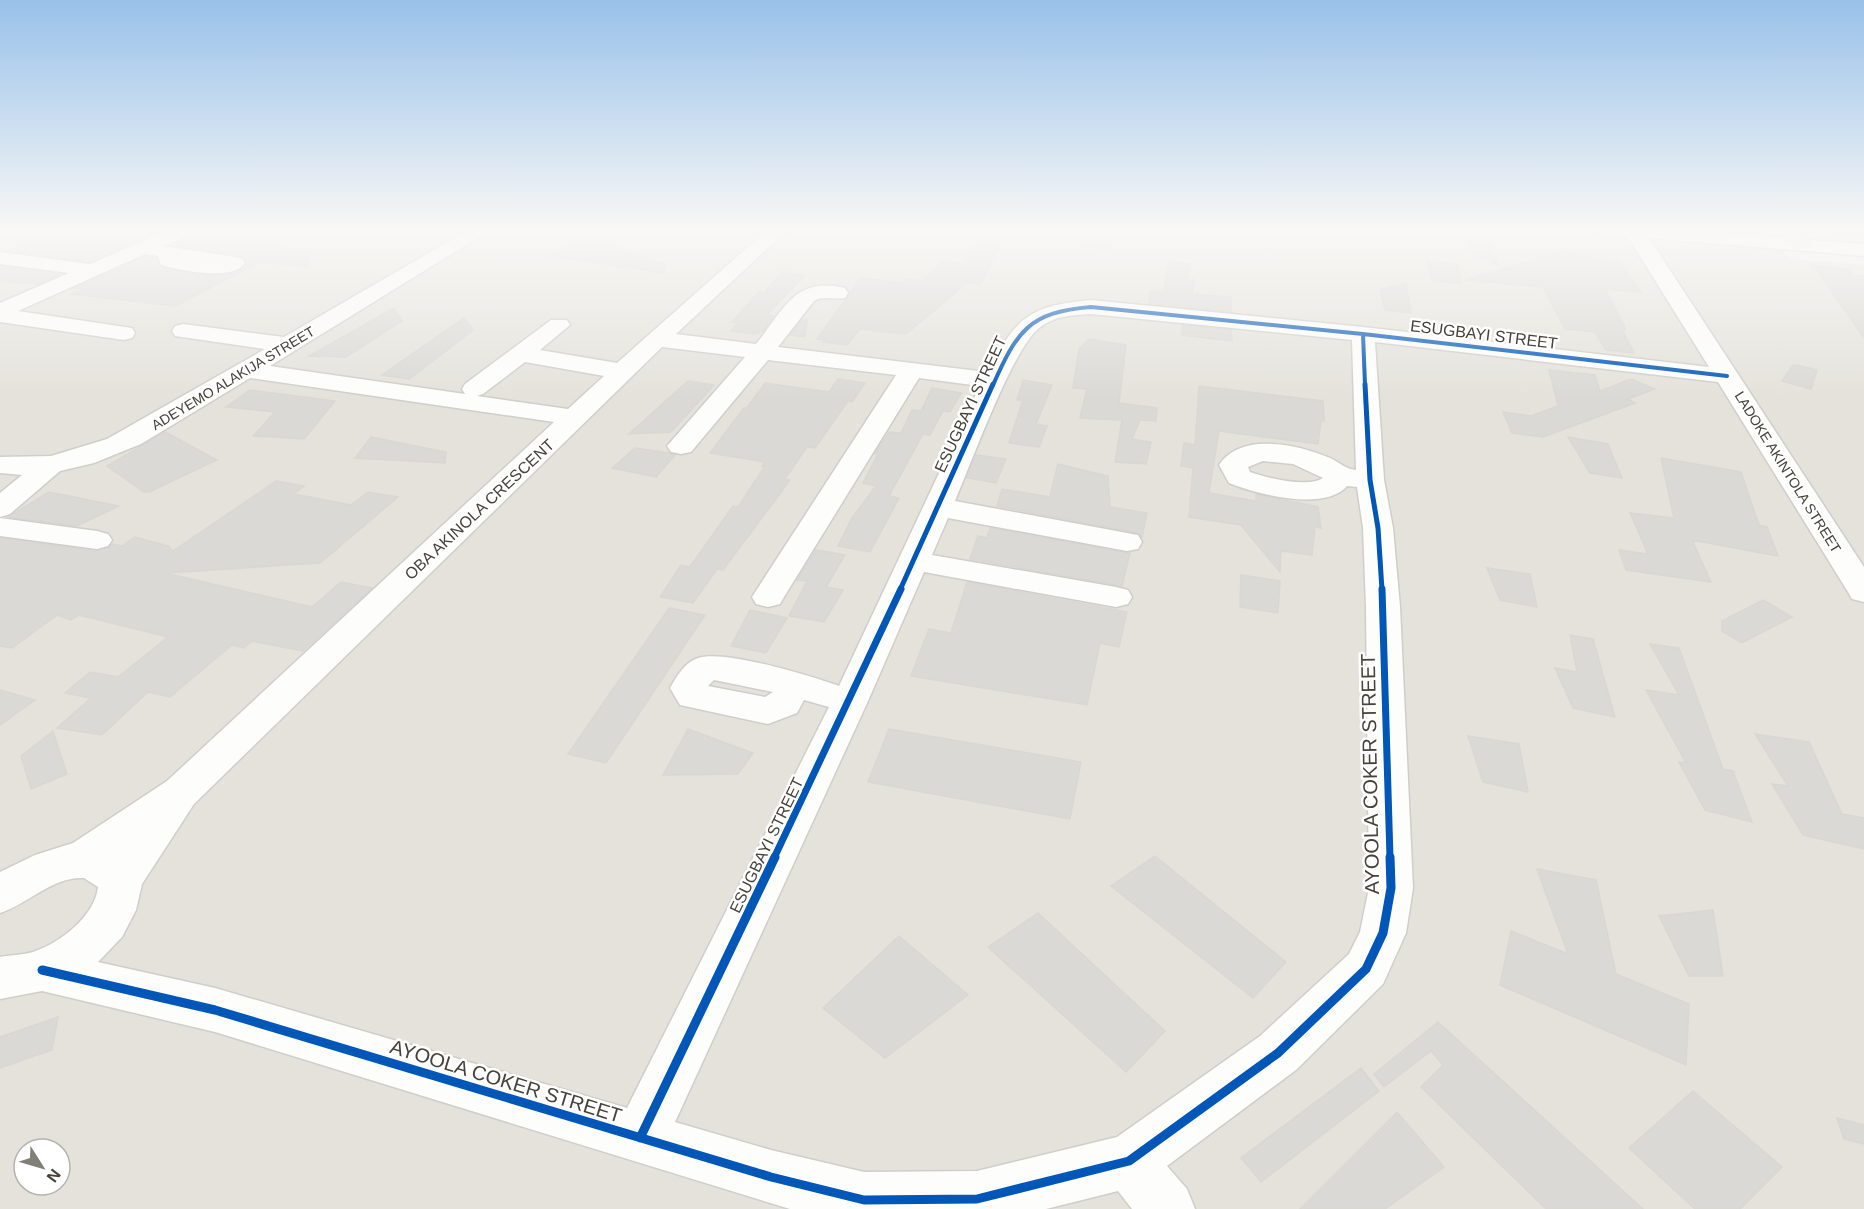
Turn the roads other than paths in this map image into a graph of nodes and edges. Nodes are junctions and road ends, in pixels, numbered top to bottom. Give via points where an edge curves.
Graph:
1 (59, 285) edge
2 (388, 285) edge
3 (716, 285) edge
4 (1669, 285) edge
5 (0, 291) edge
6 (837, 292) dead end
7 (0, 301) edge
8 (0, 313) edge
9 (559, 326) dead end
10 (183, 331) dead end
11 (124, 333) dead end
12 (1363, 334) junction
13 (657, 339) junction
14 (289, 345) junction
15 (762, 352) junction
16 (520, 354) junction
17 (912, 369) junction
18 (247, 370) junction
19 (625, 372) junction
20 (1727, 376) junction
21 (995, 380) junction
22 (474, 389) dead end
23 (576, 418) junction
24 (681, 446) dead end
25 (0, 465) edge
26 (50, 466) junction
27 (937, 507) junction
28 (0, 508) edge
29 (0, 527) edge
30 (96, 540) dead end
31 (1127, 542) dead end
32 (913, 561) junction
33 (1864, 592) edge
34 (768, 597) dead end
35 (1116, 597) dead end
36 (181, 792) junction
37 (81, 860) junction
38 (18, 876) edge
39 (121, 881) junction
40 (0, 895) edge
41 (16, 982) edge
42 (640, 1138) junction
43 (1130, 1161) junction
44 (1167, 1209) edge

1 - 8 street
2 - 14 street, ADEYEMO ALAKIJA STREET
3 - 13 street, OBA AKINOLA CRESCENT
4 - 20 street, LADOKE AKINTOLA STREET
5 - 7 street via 14,294
6 - 15 street via 815,291 806,296
8 - 11 street
9 - 16 street
10 - 14 street
12 - 20 street, ESUGBAYI STREET
12 - 21 street, ESUGBAYI STREET via 1070,308 1030,321 1018,335
12 - 43 street, AYOOLA COKER STREET via 1355,478 1378,528 1383,607 1391,877 1383,933 1366,969 1278,1053
13 - 15 street
13 - 19 street, OBA AKINOLA CRESCENT
14 - 18 street, ADEYEMO ALAKIJA STREET
15 - 17 street
15 - 24 street
16 - 19 street
16 - 22 street
17 - 21 street
17 - 34 street
18 - 23 street
18 - 26 street, ADEYEMO ALAKIJA STREET via 108,450
19 - 23 street, OBA AKINOLA CRESCENT
20 - 33 street, LADOKE AKINTOLA STREET
21 - 27 street, ESUGBAYI STREET
23 - 36 street, OBA AKINOLA CRESCENT
25 - 26 street, ADEYEMO ALAKIJA STREET
26 - 28 street
27 - 31 street
27 - 32 street, ESUGBAYI STREET
29 - 30 street
32 - 35 street
32 - 42 street, ESUGBAYI STREET
36 - 37 street
36 - 39 street
37 - 38 street
37 - 39 street via 106,868
38 - 40 street
39 - 41 street via 121,896 100,929 69,956
41 - 42 street, AYOOLA COKER STREET via 215,1010
42 - 43 street, AYOOLA COKER STREET via 864,1200 977,1198
43 - 44 street

